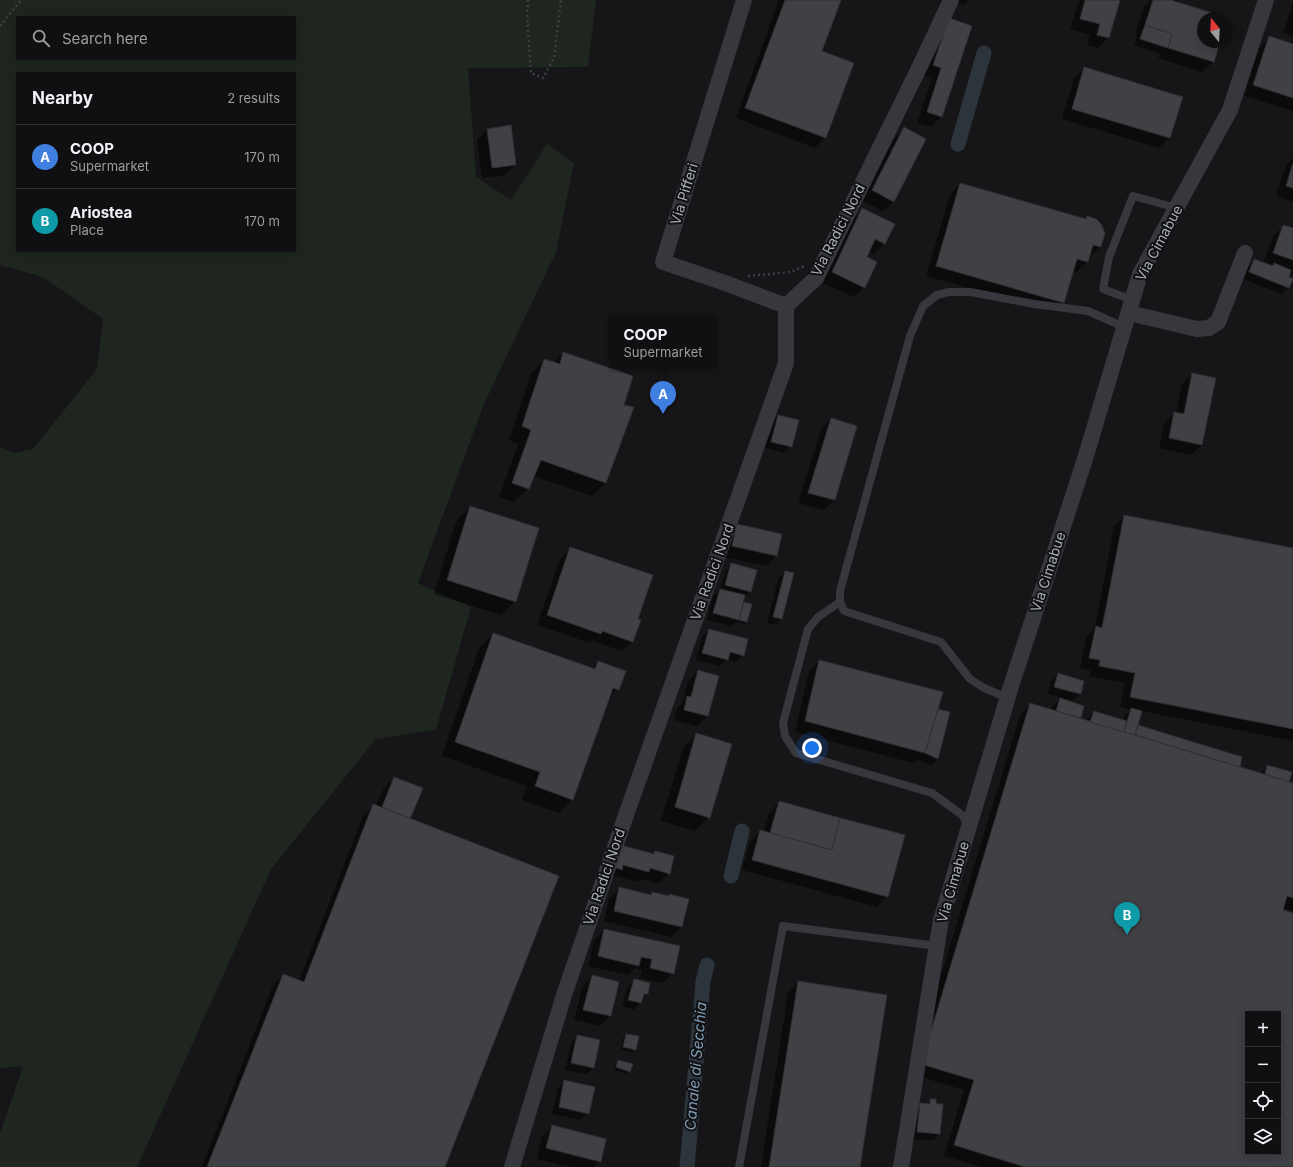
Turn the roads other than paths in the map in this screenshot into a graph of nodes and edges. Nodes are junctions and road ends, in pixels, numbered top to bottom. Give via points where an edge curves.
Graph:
1 (744, 0) edge
2 (951, 0) edge
3 (1266, 0) edge
4 (1177, 208) junction
5 (1245, 253) dead end
6 (786, 306) junction
7 (1128, 314) junction
8 (840, 602) junction
9 (1008, 698) junction
10 (969, 826) junction
11 (937, 946) junction
12 (512, 1167) edge
13 (740, 1167) edge
14 (901, 1167) edge

1 - 6 street, Via Pifferi via 663,262
2 - 6 street, Via Radici Nord via 816,278
3 - 4 street, Via Cimabue via 1230,110
4 - 7 street, Via Cimabue via 1140,274
4 - 7 lane via 1133,196 1109,257 1103,289
5 - 7 street via 1218,322 1209,328 1197,329
6 - 12 street, Via Radici Nord via 786,363 564,995
7 - 8 lane via 1088,312 970,292 937,295 923,306 910,336 840,591
7 - 9 street, Via Cimabue
8 - 9 lane via 844,611 941,642 970,679
8 - 10 lane via 818,616 808,630 783,723 785,736 796,753 932,793 962,815
9 - 10 street, Via Cimabue
10 - 11 street, Via Cimabue via 941,920
11 - 13 lane via 783,926
11 - 14 street, Via Cimabue

